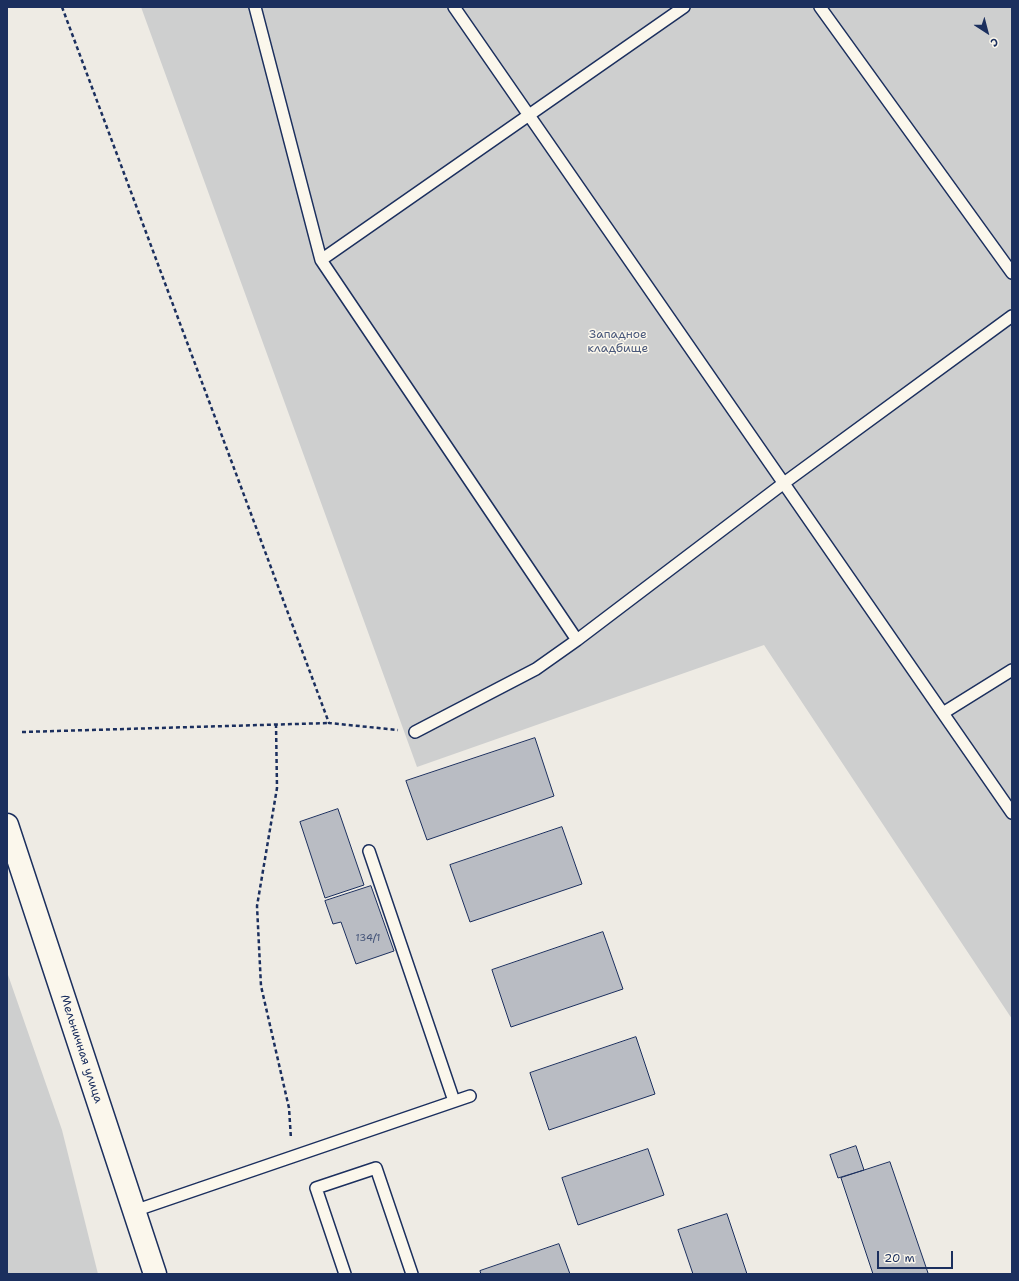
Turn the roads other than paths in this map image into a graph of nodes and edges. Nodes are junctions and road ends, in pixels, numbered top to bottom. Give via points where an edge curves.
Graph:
1 (256, 7) edge
2 (454, 7) edge
3 (684, 7) edge
4 (820, 7) edge
5 (529, 115) junction
6 (321, 260) junction
7 (1012, 273) edge
8 (1012, 316) edge
9 (784, 483) junction
10 (577, 640) junction
11 (1012, 670) edge
12 (943, 713) junction
13 (415, 732) road end
14 (1012, 813) edge
15 (7, 825) edge
16 (370, 852) dead end
17 (470, 1096) dead end
18 (454, 1101) junction
19 (134, 1211) junction
20 (155, 1274) edge
21 (346, 1274) edge
22 (412, 1274) edge

1 - 6 lane
2 - 5 lane
3 - 5 lane
4 - 7 lane
5 - 6 lane
5 - 9 lane
6 - 10 lane
8 - 9 lane
9 - 10 lane
9 - 12 lane
10 - 13 lane via 536,669
11 - 12 lane
12 - 14 lane
15 - 19 main road, Мельничная улица
16 - 18 lane
17 - 18 lane
18 - 19 lane
19 - 20 main road, Мельничная улица
21 - 22 lane via 316,1188 376,1168

